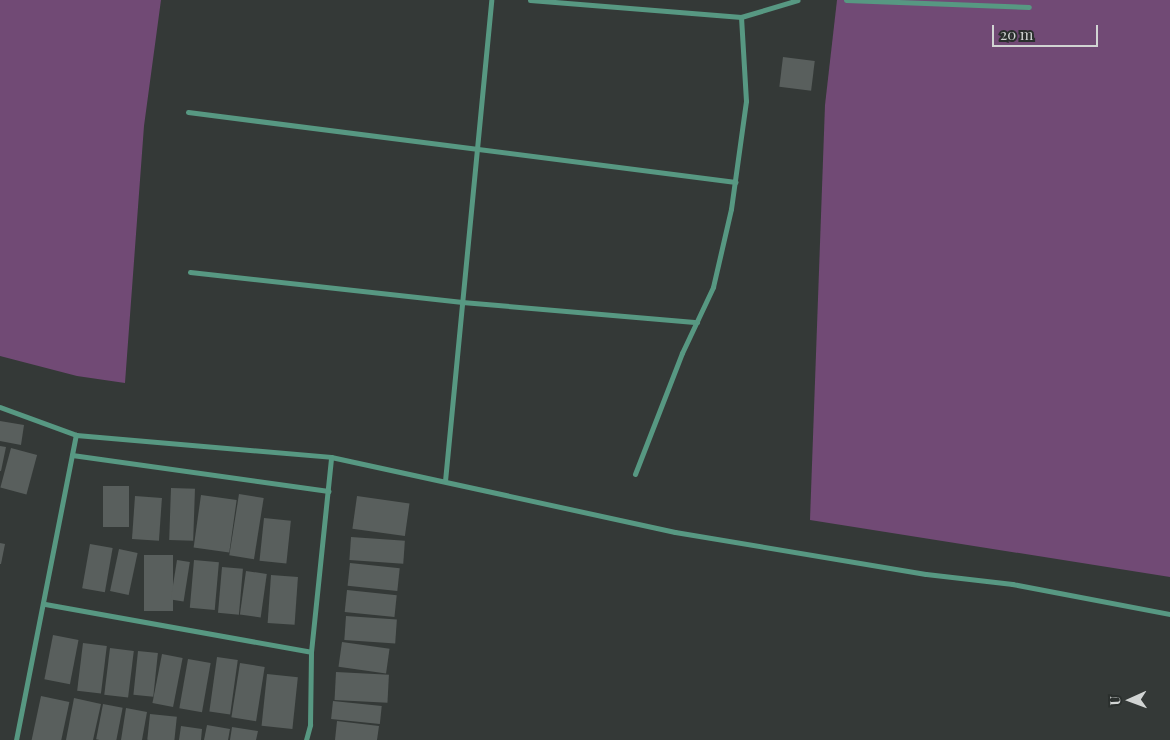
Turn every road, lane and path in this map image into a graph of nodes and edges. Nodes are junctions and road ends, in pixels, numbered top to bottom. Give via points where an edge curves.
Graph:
1 (491, 0) edge
2 (530, 0) edge
3 (798, 0) edge
4 (846, 0) edge
5 (1029, 7) dead end
6 (741, 16) junction
7 (188, 112) dead end
8 (477, 147) junction
9 (736, 182) junction
10 (190, 272) dead end
11 (462, 302) junction
12 (697, 322) junction
13 (0, 407) edge
14 (76, 435) junction
15 (72, 455) junction
16 (331, 457) junction
17 (635, 474) dead end
18 (445, 481) junction
19 (328, 491) junction
20 (45, 604) junction
21 (1170, 614) edge
22 (311, 652) junction
23 (16, 740) edge
24 (306, 740) edge

1 - 8 street
2 - 6 street
3 - 6 street
4 - 5 street
6 - 9 street via 746,101
7 - 8 street
8 - 9 street
8 - 11 street
9 - 12 street via 713,288
10 - 11 street
11 - 12 street
11 - 18 street
12 - 17 street
13 - 14 street
14 - 15 street
14 - 16 street
15 - 19 street
15 - 20 street
16 - 18 street
16 - 19 street
18 - 21 street via 675,532 926,574 1012,584
19 - 22 street
20 - 22 street
20 - 23 street
22 - 24 street via 310,725

